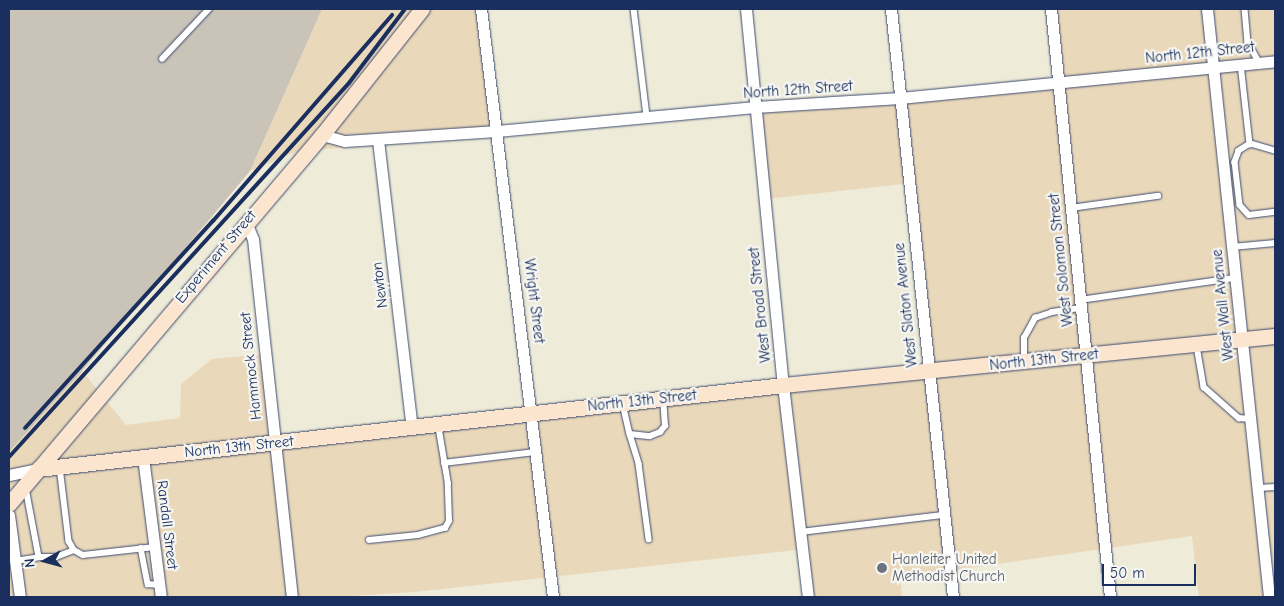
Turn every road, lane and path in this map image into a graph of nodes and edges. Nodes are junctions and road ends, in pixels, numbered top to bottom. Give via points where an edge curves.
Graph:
1 (209, 9) edge
2 (422, 9) edge
3 (481, 9) edge
4 (634, 9) edge
5 (746, 9) edge
6 (891, 9) edge
7 (1051, 9) edge
8 (1207, 9) edge
9 (1245, 9) edge
10 (162, 59) dead end
11 (1275, 60) edge
12 (1259, 62) junction
13 (1241, 64) junction
14 (1213, 67) junction
15 (1058, 81) junction
16 (900, 98) junction
17 (755, 107) junction
18 (646, 117) junction
19 (497, 131) junction
20 (322, 135) junction
21 (378, 140) junction
22 (1250, 144) junction
23 (1275, 151) edge
24 (1158, 196) dead end
25 (1071, 208) junction
26 (1275, 212) edge
27 (246, 222) junction
28 (1275, 242) edge
29 (1232, 247) junction
30 (1235, 278) junction
31 (1081, 304) junction
32 (1275, 336) edge
33 (1242, 339) junction
34 (1196, 344) junction
35 (1086, 355) junction
36 (1024, 362) junction
37 (928, 372) junction
38 (783, 385) junction
39 (663, 399) junction
40 (623, 404) junction
41 (532, 414) junction
42 (1250, 418) junction
43 (438, 425) junction
44 (412, 428) junction
45 (630, 434) junction
46 (274, 443) junction
47 (537, 452) junction
48 (143, 457) junction
49 (444, 463) junction
50 (60, 467) junction
51 (38, 469) junction
52 (9, 475) edge
53 (26, 484) junction
54 (1275, 487) edge
55 (1258, 488) junction
56 (9, 504) edge
57 (944, 514) junction
58 (9, 515) edge
59 (801, 532) junction
60 (369, 540) dead end
61 (649, 540) dead end
62 (155, 546) junction
63 (141, 548) junction
64 (74, 550) junction
65 (39, 557) junction
66 (15, 561) junction
67 (159, 585) junction
68 (20, 597) edge
69 (161, 597) edge
70 (292, 597) edge
71 (553, 597) edge
72 (808, 597) edge
73 (953, 597) edge
74 (1110, 597) edge
75 (1269, 597) edge

1 - 10 lane
2 - 20 street, Experiment Street
3 - 19 street, Wright Street
4 - 18 lane
5 - 17 street, West Broad Street
6 - 16 street, West Slaton Avenue
7 - 15 street, West Solomon Street
8 - 14 street, West Wall Avenue
9 - 12 lane via 1248,42
11 - 12 street, North 12th Street
12 - 13 street, North 12th Street
13 - 14 street, North 12th Street
13 - 22 lane
14 - 15 street, North 12th Street
14 - 29 street, West Wall Avenue
15 - 16 street, North 12th Street
15 - 25 street, West Solomon Street
16 - 17 street, North 12th Street
16 - 37 street, West Slaton Avenue
17 - 18 street, North 12th Street
17 - 38 street, West Broad Street
18 - 19 street, North 12th Street
19 - 21 street, North 12th Street
19 - 41 street, Wright Street
20 - 21 street, North 12th Street via 345,141
20 - 27 street, Experiment Street
21 - 44 street, Newton
22 - 23 lane
22 - 26 lane via 1239,151 1235,162 1240,205 1250,215
24 - 25 lane
25 - 31 street, West Solomon Street
27 - 46 street, Hammock Street via 253,239
27 - 51 street, Experiment Street
28 - 29 lane
29 - 30 street, West Wall Avenue
30 - 31 lane
30 - 33 street, West Wall Avenue
31 - 35 street, West Solomon Street
31 - 36 lane via 1035,318 1024,338
32 - 33 street, North 13th Street
33 - 34 street, North 13th Street
33 - 42 street, West Wall Avenue
34 - 35 street, North 13th Street
34 - 42 lane via 1204,387 1239,418
35 - 36 street, North 13th Street
35 - 74 street, West Solomon Street
36 - 37 street, North 13th Street
37 - 38 street, North 13th Street
37 - 57 street, West Slaton Avenue
38 - 39 street, North 13th Street
38 - 59 street, West Broad Street
39 - 40 street, North 13th Street
39 - 45 lane via 666,418 660,432 639,437
40 - 41 street, North 13th Street
40 - 45 lane
41 - 43 street, North 13th Street
41 - 47 street, Wright Street
42 - 55 street, West Wall Avenue
43 - 44 street, North 13th Street
43 - 49 lane
44 - 46 street, North 13th Street
45 - 61 lane via 639,464
46 - 48 street, North 13th Street
46 - 70 street, Hammock Street
47 - 49 lane
47 - 71 street, Wright Street
48 - 50 street, North 13th Street
48 - 62 street, Randall Street
49 - 60 lane via 450,508 445,528 418,535
50 - 51 street, North 13th Street
50 - 64 lane via 69,541
51 - 52 street, North 13th Street
51 - 53 street, Experiment Street
53 - 56 street, Experiment Street
53 - 65 lane
54 - 55 lane
55 - 75 street, West Wall Avenue
57 - 59 lane
57 - 73 street, West Slaton Avenue
58 - 66 street
59 - 72 street, West Broad Street
62 - 63 lane
62 - 67 street, Randall Street
63 - 64 lane via 83,555
63 - 67 lane via 148,584
64 - 65 lane via 56,557
65 - 66 lane
66 - 68 street
67 - 69 street, Randall Street

